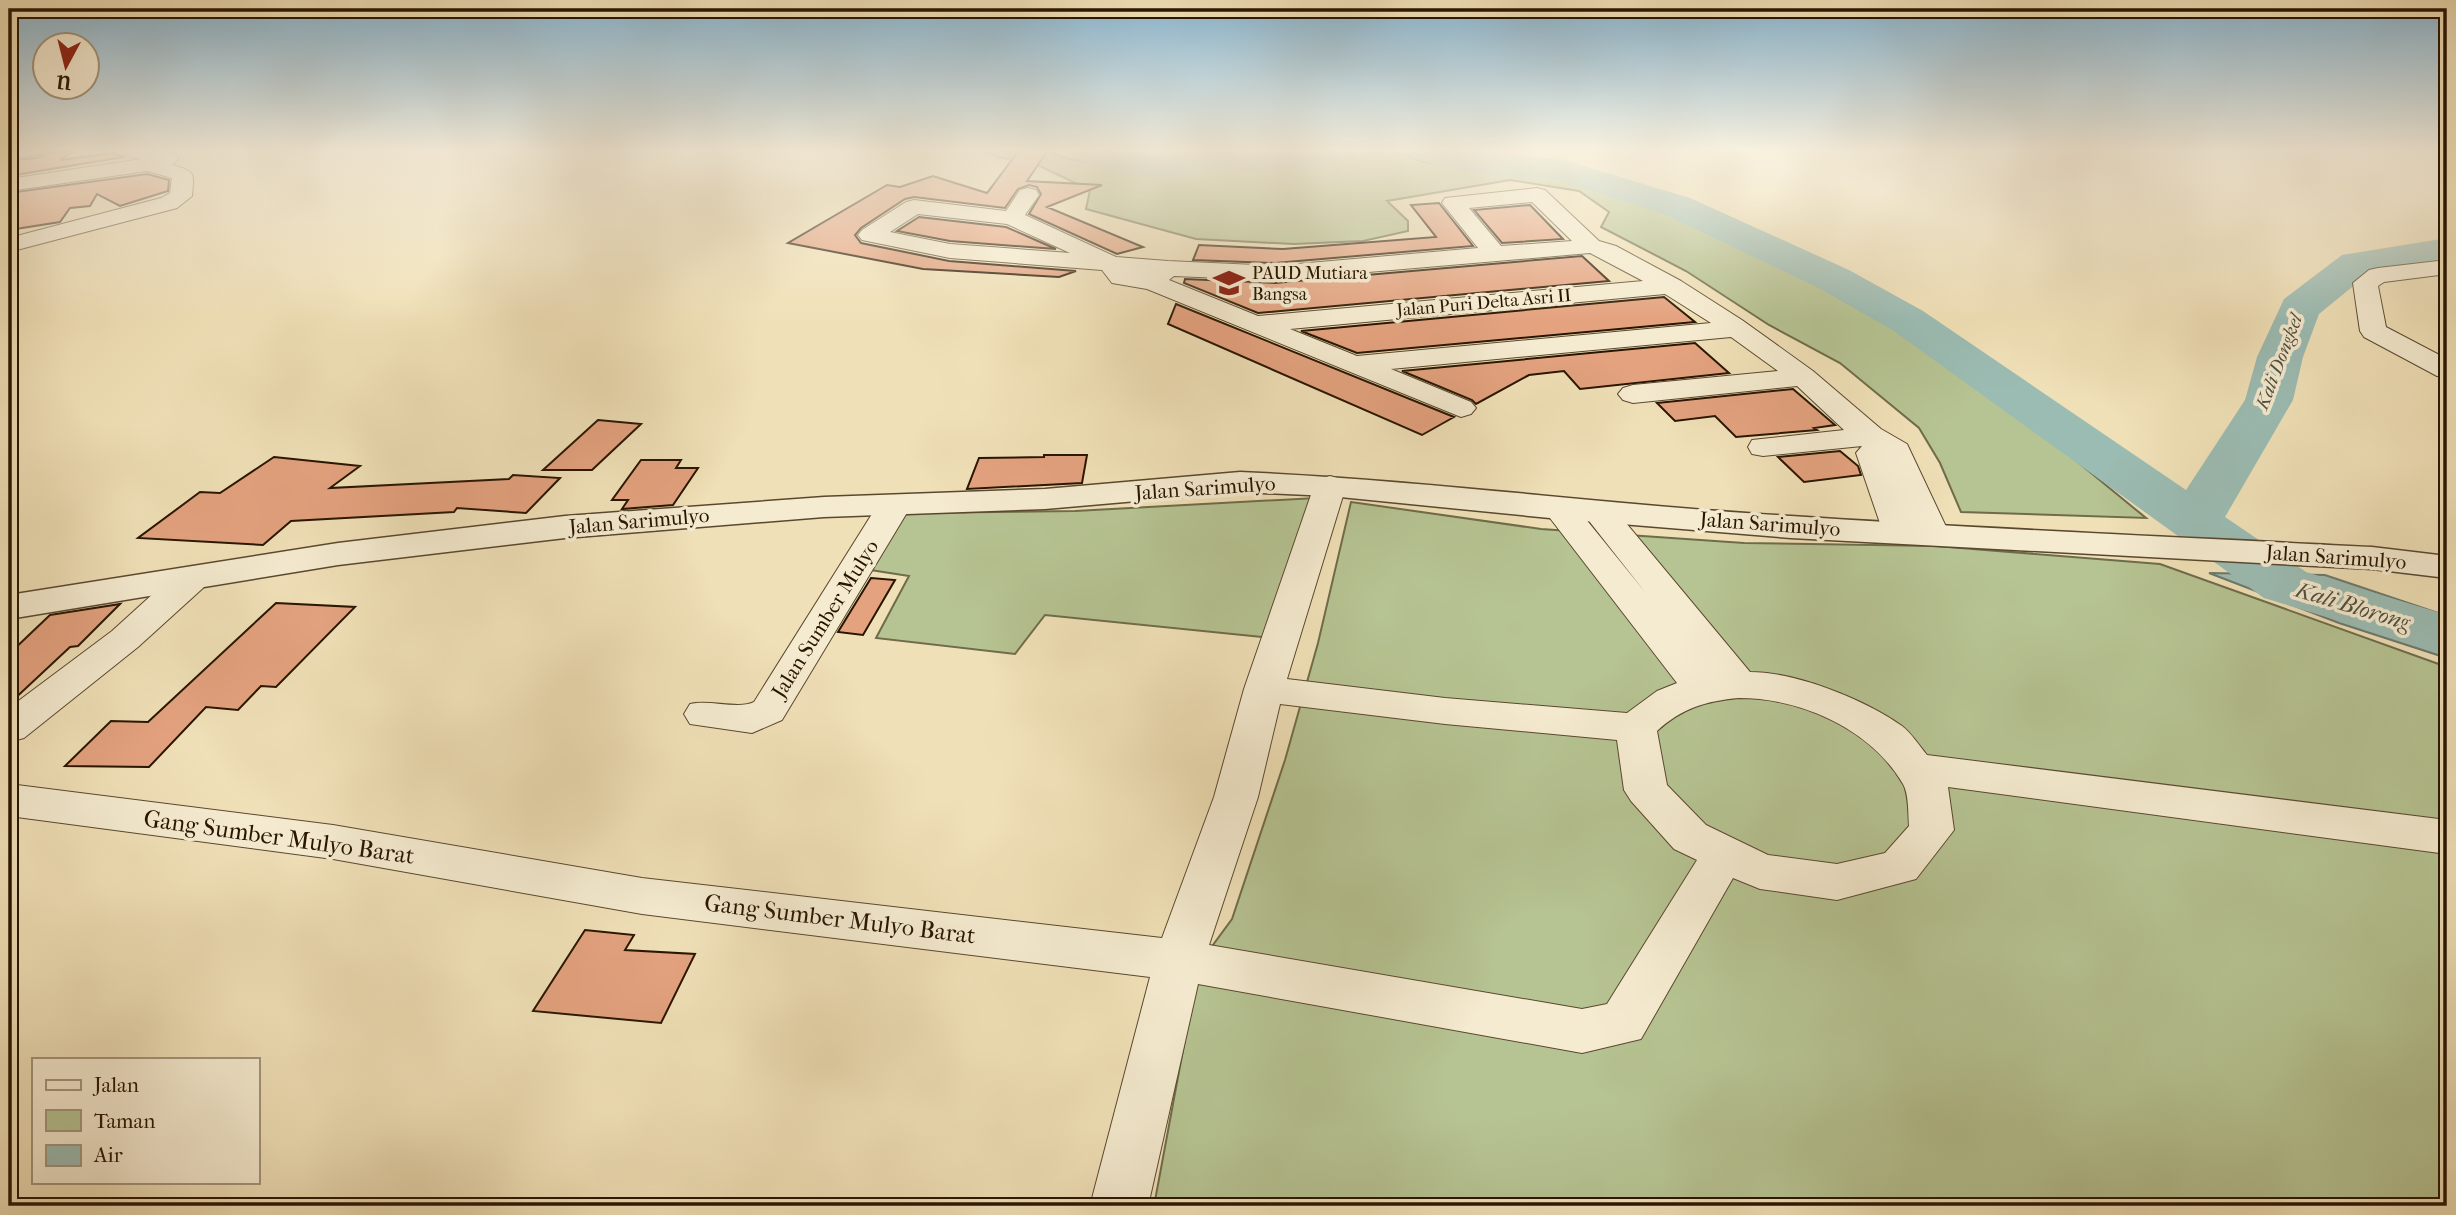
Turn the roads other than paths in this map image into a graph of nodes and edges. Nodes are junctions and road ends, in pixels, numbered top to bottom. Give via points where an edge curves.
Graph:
1 (159, 206) edge
2 (1021, 206) edge
3 (1457, 206) edge
4 (1548, 206) edge
5 (1012, 218) junction
6 (9, 245) edge
7 (1591, 246) junction
8 (1494, 253) junction
9 (1107, 261) junction
10 (2447, 267) edge
11 (1160, 275) junction
12 (1672, 286) junction
13 (1254, 324) junction
14 (1735, 329) junction
15 (1357, 364) junction
16 (2447, 370) edge
17 (1803, 377) junction
18 (1633, 394) dead end
19 (1461, 408) dead end
20 (1882, 443) junction
21 (1763, 447) dead end
22 (1330, 486) junction
23 (894, 506) junction
24 (1560, 509) junction
25 (1599, 512) junction
26 (1916, 532) junction
27 (2447, 566) edge
28 (190, 580) junction
29 (9, 607) edge
30 (1720, 686) junction
31 (1264, 689) junction
32 (704, 714) dead end
33 (9, 728) edge
34 (1636, 729) junction
35 (1914, 768) junction
36 (9, 800) edge
37 (2447, 837) edge
38 (1725, 853) junction
39 (1179, 960) junction
40 (1119, 1206) edge

1 - 6 street
2 - 5 street
3 - 8 street, Jalan Puri Delta Asri II
4 - 7 street, Jalan Puri Delta Asri II
5 - 9 street, Jalan Puri Delta Asri II
5 - 9 street, Jalan Puri Delta Asri II via 914,207 870,234 950,251
7 - 8 street, Jalan Puri Delta Asri II
7 - 12 street, Jalan Puri Delta Asri II
8 - 11 street, Jalan Puri Delta Asri II via 1275,273
9 - 11 street, Jalan Puri Delta Asri II via 1121,278
10 - 16 street via 2378,275 2365,283 2373,331
11 - 13 street, Jalan Puri Delta Asri II
12 - 13 street, Jalan Puri Delta Asri II
12 - 14 street, Jalan Puri Delta Asri II
13 - 15 street, Jalan Puri Delta Asri II
14 - 15 street, Jalan Puri Delta Asri II
14 - 17 street, Jalan Puri Delta Asri II
15 - 19 street, Jalan Puri Delta Asri II
17 - 18 street
17 - 20 street, Jalan Puri Delta Asri II
20 - 21 street
20 - 26 street, Jalan Puri Delta Asri II
22 - 23 street, Jalan Sarimulyo via 1240,482
22 - 24 street, Jalan Sarimulyo
22 - 31 street
23 - 28 street, Jalan Sarimulyo via 565,527 338,554
23 - 32 street, Jalan Sumber Mulyo via 768,711 752,719
24 - 25 street, Jalan Sarimulyo
24 - 30 street
25 - 26 street, Jalan Sarimulyo
25 - 30 street
26 - 27 street, Jalan Sarimulyo
28 - 29 street, Jalan Sarimulyo
28 - 33 street via 125,639
30 - 34 street via 1657,707
30 - 35 street via 1765,685 1831,703 1889,737
31 - 34 street
31 - 39 street via 1236,796
34 - 38 street via 1646,790 1690,837
35 - 37 street
35 - 38 street via 1926,783 1932,830 1900,867 1837,882 1760,871
36 - 39 street, Gang Sumber Mulyo Barat via 333,842 642,896
38 - 39 street, Gang Sumber Mulyo Barat via 1623,1023 1582,1031
39 - 40 street

